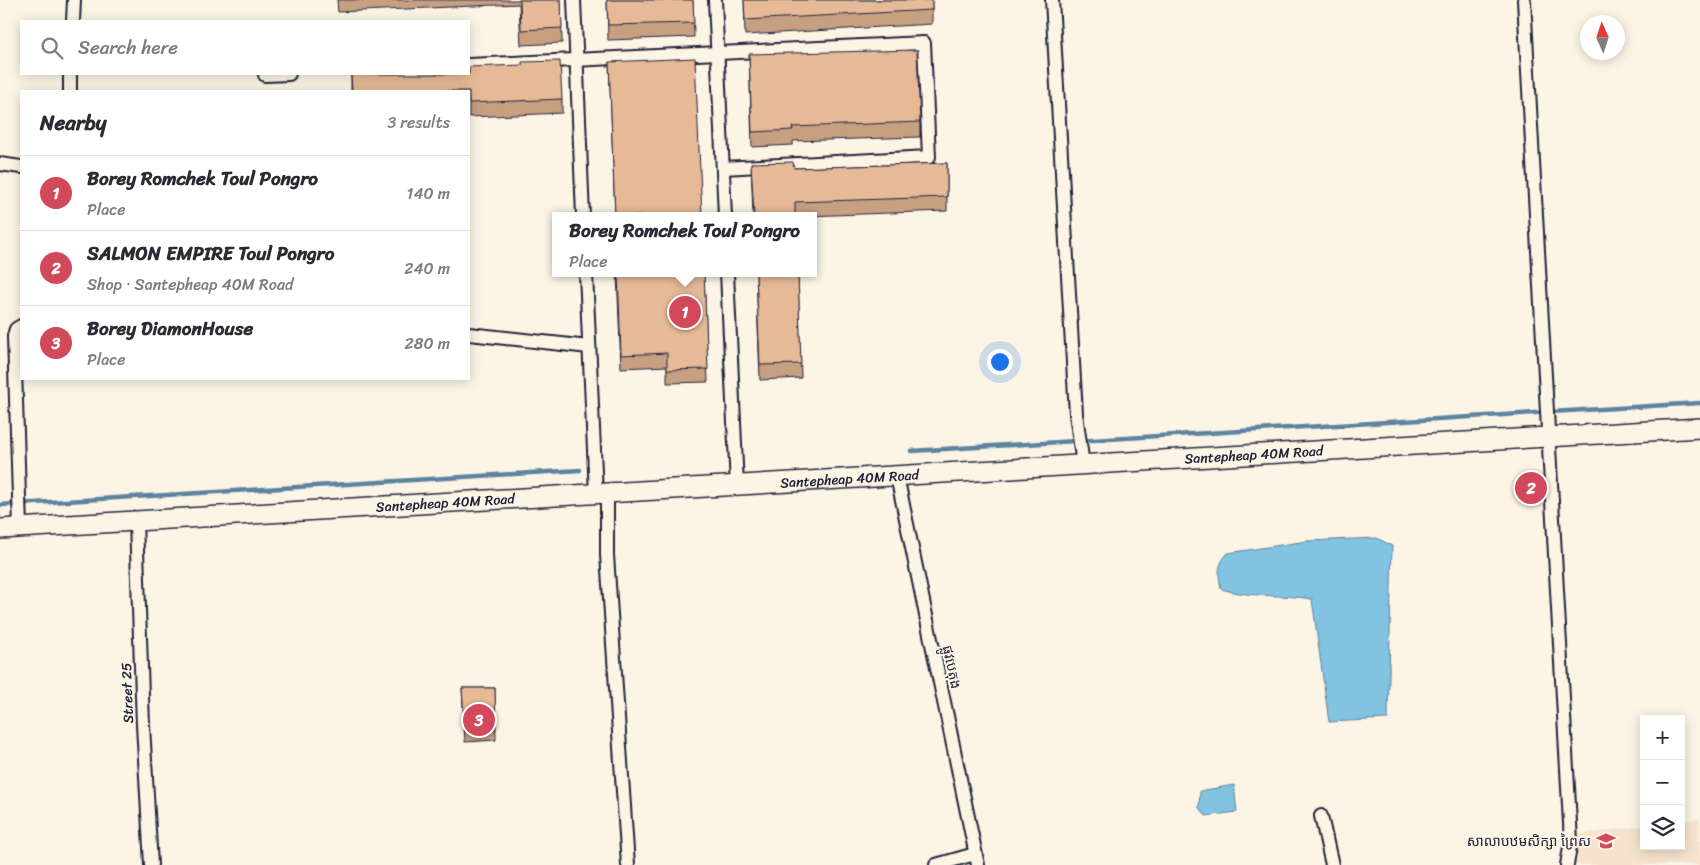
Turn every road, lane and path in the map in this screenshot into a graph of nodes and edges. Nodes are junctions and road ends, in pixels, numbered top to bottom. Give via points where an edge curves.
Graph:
1 (74, 0) edge
2 (574, 0) edge
3 (715, 0) edge
4 (1052, 0) edge
5 (1524, 0) edge
6 (73, 20) edge
7 (717, 53) junction
8 (577, 59) junction
9 (470, 65) edge
10 (70, 75) edge
11 (70, 90) edge
12 (0, 164) edge
13 (20, 167) edge
14 (722, 168) junction
15 (584, 212) edge
16 (725, 212) edge
17 (586, 277) edge
18 (727, 277) edge
19 (20, 327) edge
20 (470, 334) edge
21 (589, 347) junction
22 (1700, 428) edge
23 (1549, 429) junction
24 (1081, 458) junction
25 (897, 476) junction
26 (737, 486) junction
27 (602, 494) junction
28 (20, 521) junction
29 (136, 521) junction
30 (0, 529) edge
31 (1321, 816) dead end
32 (977, 859) edge
33 (151, 865) edge
34 (628, 865) edge
35 (936, 865) edge
36 (1332, 865) edge
37 (1567, 865) edge

1 - 6 street
2 - 8 street
3 - 7 street
4 - 24 street
5 - 23 street
7 - 8 street
7 - 14 street
7 - 14 street via 924,43 929,157
8 - 9 street
8 - 15 street
10 - 11 street
12 - 13 street
14 - 16 street
17 - 21 street
18 - 26 street
19 - 28 street via 14,336
20 - 21 street
21 - 27 street
22 - 23 main road, Santepheap 40M Road
23 - 24 main road, Santepheap 40M Road
23 - 37 street via 1571,841
24 - 25 main road, Santepheap 40M Road
25 - 26 main road, Santepheap 40M Road
25 - 32 street, ផ្លូវបេតុង
26 - 27 main road, Santepheap 40M Road
27 - 29 main road, Santepheap 40M Road
27 - 34 street
28 - 29 main road, Santepheap 40M Road
28 - 30 main road, Santepheap 40M Road
29 - 33 street, Street 25
31 - 36 street
32 - 35 street

